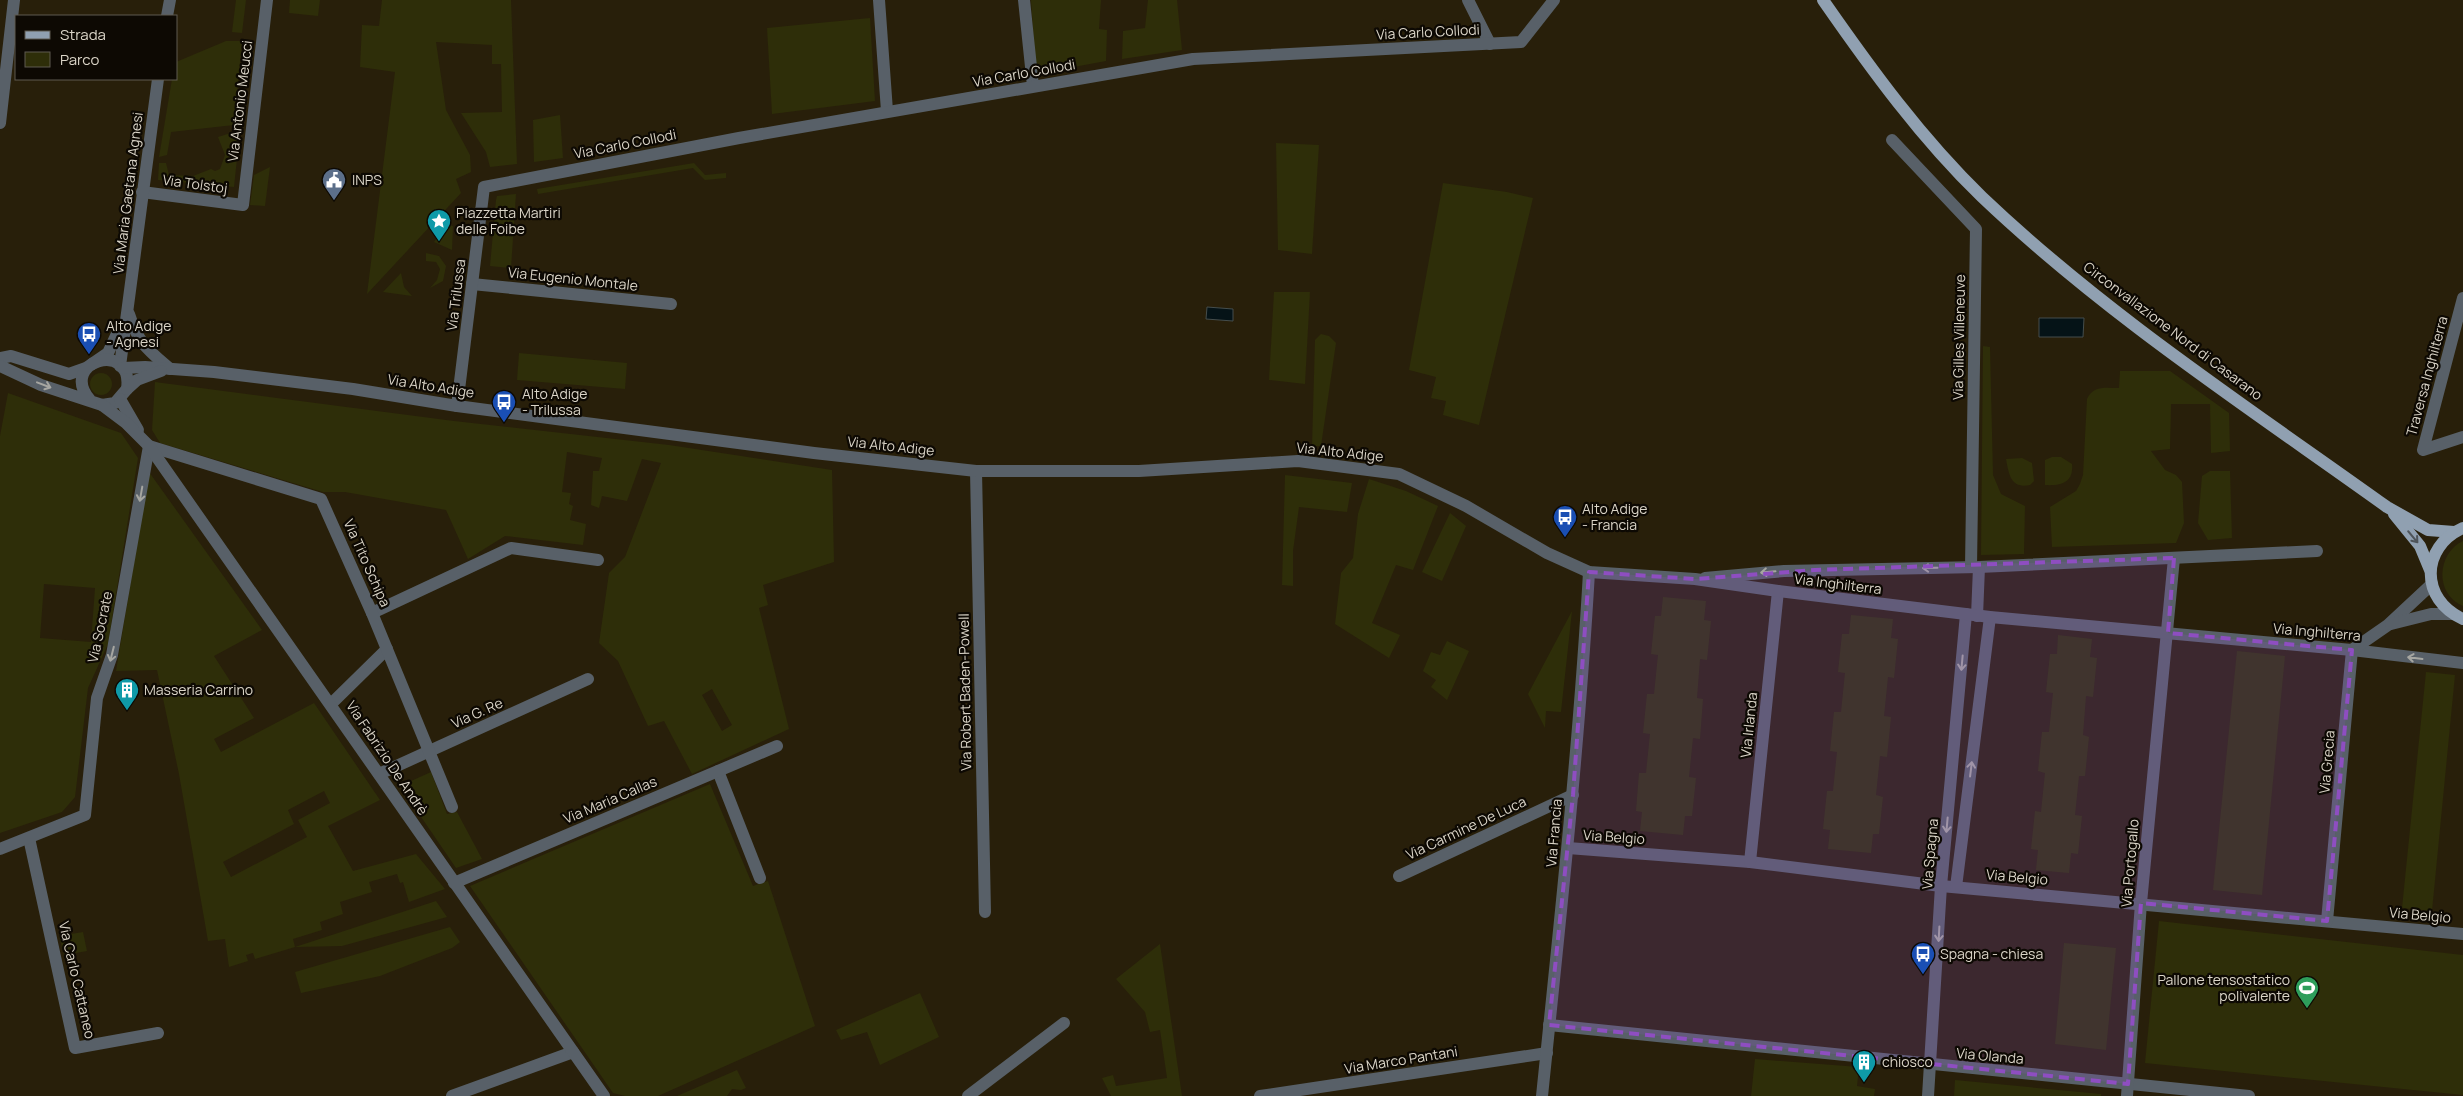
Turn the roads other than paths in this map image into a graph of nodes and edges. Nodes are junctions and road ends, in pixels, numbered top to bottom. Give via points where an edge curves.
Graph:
1 (14, 0) edge
2 (170, 0) edge
3 (267, 0) edge
4 (879, 0) edge
5 (1024, 0) edge
6 (1468, 0) edge
7 (1554, 0) edge
8 (1823, 0) edge
9 (167, 15) edge
10 (1490, 44) junction
11 (158, 80) edge
12 (1033, 86) junction
13 (887, 111) junction
14 (0, 122) edge
15 (1892, 140) dead end
16 (484, 187) joint
17 (142, 192) junction
18 (243, 205) joint
19 (472, 284) junction
20 (2463, 298) edge
21 (671, 304) dead end
22 (128, 312) junction
23 (0, 358) edge
24 (0, 366) edge
25 (89, 366) junction
26 (122, 367) junction
27 (170, 369) junction
28 (123, 394) junction
29 (90, 400) junction
30 (102, 405) junction
31 (457, 406) junction
32 (2463, 437) edge
33 (146, 442) junction
34 (976, 471) junction
35 (2387, 507) junction
36 (2459, 530) edge
37 (2317, 551) dead end
38 (2174, 558) junction
39 (598, 560) dead end
40 (1975, 567) junction
41 (2431, 571) junction
42 (1589, 572) junction
43 (1695, 579) junction
44 (2432, 584) junction
45 (1778, 591) junction
46 (372, 613) junction
47 (1978, 616) junction
48 (2458, 616) edge
49 (2388, 625) junction
50 (2168, 633) junction
51 (388, 649) junction
52 (2352, 650) junction
53 (2463, 663) edge
54 (588, 679) dead end
55 (332, 704) junction
56 (777, 746) dead end
57 (429, 751) junction
58 (718, 771) junction
59 (379, 774) junction
60 (1573, 795) junction
61 (452, 808) dead end
62 (29, 838) junction
63 (1568, 848) junction
64 (0, 849) edge
65 (1750, 862) junction
66 (1399, 876) dead end
67 (760, 878) dead end
68 (454, 883) junction
69 (1942, 886) junction
70 (1956, 887) junction
71 (2141, 903) junction
72 (985, 912) dead end
73 (2327, 921) junction
74 (2463, 934) edge
75 (1064, 1023) dead end
76 (1549, 1025) junction
77 (158, 1033) dead end
78 (573, 1052) junction
79 (1547, 1053) junction
80 (1931, 1065) junction
81 (2128, 1090) edge
82 (2216, 1094) edge
83 (452, 1096) edge
84 (604, 1096) edge
85 (968, 1096) edge
86 (1260, 1096) edge
87 (1542, 1096) edge
88 (1928, 1096) edge
89 (2249, 1096) edge

1 - 14 street
2 - 9 street
3 - 18 street, Via Antonio Meucci
4 - 13 street
5 - 12 street
6 - 10 street
7 - 10 street, Via Carlo Collodi via 1521,42
8 - 35 main road, Circonvallazione Nord di Casarano via 1878,78 1929,140 1981,195 2029,239 2111,307
10 - 12 street, Via Carlo Collodi via 1193,59
11 - 17 street, Via Maria Gaetana Agnesi
12 - 13 street, Via Carlo Collodi
13 - 16 street, Via Carlo Collodi
15 - 40 street, Via Gilles Villeneuve via 1976,229
16 - 19 street, Via Trilussa
17 - 18 street, Via Tolstoj
17 - 22 street, Via Maria Gaetana Agnesi
19 - 21 street, Via Eugenio Montale
19 - 31 street, Via Trilussa
20 - 32 street, Traversa Inghilterra via 2422,450
22 - 25 street, Via Maria Gaetana Agnesi via 108,353
22 - 26 street, Via Maria Gaetana Agnesi
22 - 27 street via 136,335 145,348
23 - 25 street, Via Alto Adige via 12,356 70,374
24 -> 29 street via 41,385
25 - 26 street, Via Alto Adige via 104,359
25 - 29 street via 82,381 85,395
26 - 27 street, Via Alto Adige
26 - 28 street via 126,375
27 - 28 street, Via Alto Adige via 146,376
27 - 31 street, Via Alto Adige via 353,389
28 - 30 street, Via Alto Adige via 109,405
28 - 33 street, Via Fabrizio De Andrè
29 - 30 street
30 - 33 street, Via Fabrizio De Andrè
31 - 34 street, Via Alto Adige
33 - 46 street, Via Tito Schipa via 321,499
33 - 55 street, Via Fabrizio De Andrè
33 -> 62 street, Via Socrate via 112,656 97,698 86,816
34 - 42 street, Via Alto Adige via 1139,471 1298,461 1399,474
34 - 72 street, Via Robert Baden-Powell
35 - 36 main road, Circonvallazione Nord di Casarano via 2428,530
35 -> 41 main road, Circonvallazione Nord di Casarano via 2420,546
36 - 41 main road via 2438,548
37 - 38 street, Via Inghilterra
38 - 40 street, Via Inghilterra
38 - 50 street
39 - 46 street via 511,548
40 -> 43 street, Via Inghilterra via 1784,571
40 - 47 street
41 - 44 main road
42 - 43 street, Via Inghilterra
42 - 60 street, Via Francia
43 - 45 street, Via Inghilterra
44 - 48 main road via 2443,606
44 - 49 street
45 - 47 street, Via Inghilterra
45 - 65 street, Via Irlanda
46 - 51 street, Via Tito Schipa
47 - 50 street, Via Inghilterra
47 -> 69 street, Via Spagna
70 -> 47 street
48 - 49 street via 2431,614
49 - 52 street
50 - 52 street, Via Inghilterra
50 - 71 street, Via Portogallo
51 - 55 street
51 - 57 street, Via Tito Schipa
53 -> 52 street, Via Inghilterra
52 - 73 street, Via Grecia
54 - 57 street, Via G. Re
55 - 59 street, Via Fabrizio De Andrè
56 - 58 street, Via Maria Callas
57 - 59 street, Via G. Re
57 - 61 street, Via Tito Schipa
58 - 67 street
58 - 68 street, Via Maria Callas
59 - 68 street, Via Fabrizio De Andrè
60 - 63 street, Via Francia
60 - 66 street, Via Carmine De Luca
62 - 64 street
62 - 77 street, Via Carlo Cattaneo via 75,1048
63 - 65 street, Via Belgio
63 - 76 street, Via Francia
65 - 69 street, Via Belgio
68 - 78 street, Via Fabrizio De Andrè
69 - 70 street, Via Belgio
69 -> 80 street, Via Spagna
70 - 71 street, Via Belgio
71 - 73 street, Via Belgio
71 - 81 street, Via Portogallo
73 - 74 street, Via Belgio
75 - 85 street
76 - 79 street, Via Francia
76 - 80 street, Via Olanda
78 - 83 street
78 - 84 street, Via Fabrizio De Andrè
79 - 86 street, Via Marco Pantani
79 - 87 street, Via Francia
80 - 81 street, Via Olanda
80 - 88 street, Via Spagna
81 - 82 street, Via Olanda
82 - 89 street, Via Olanda

